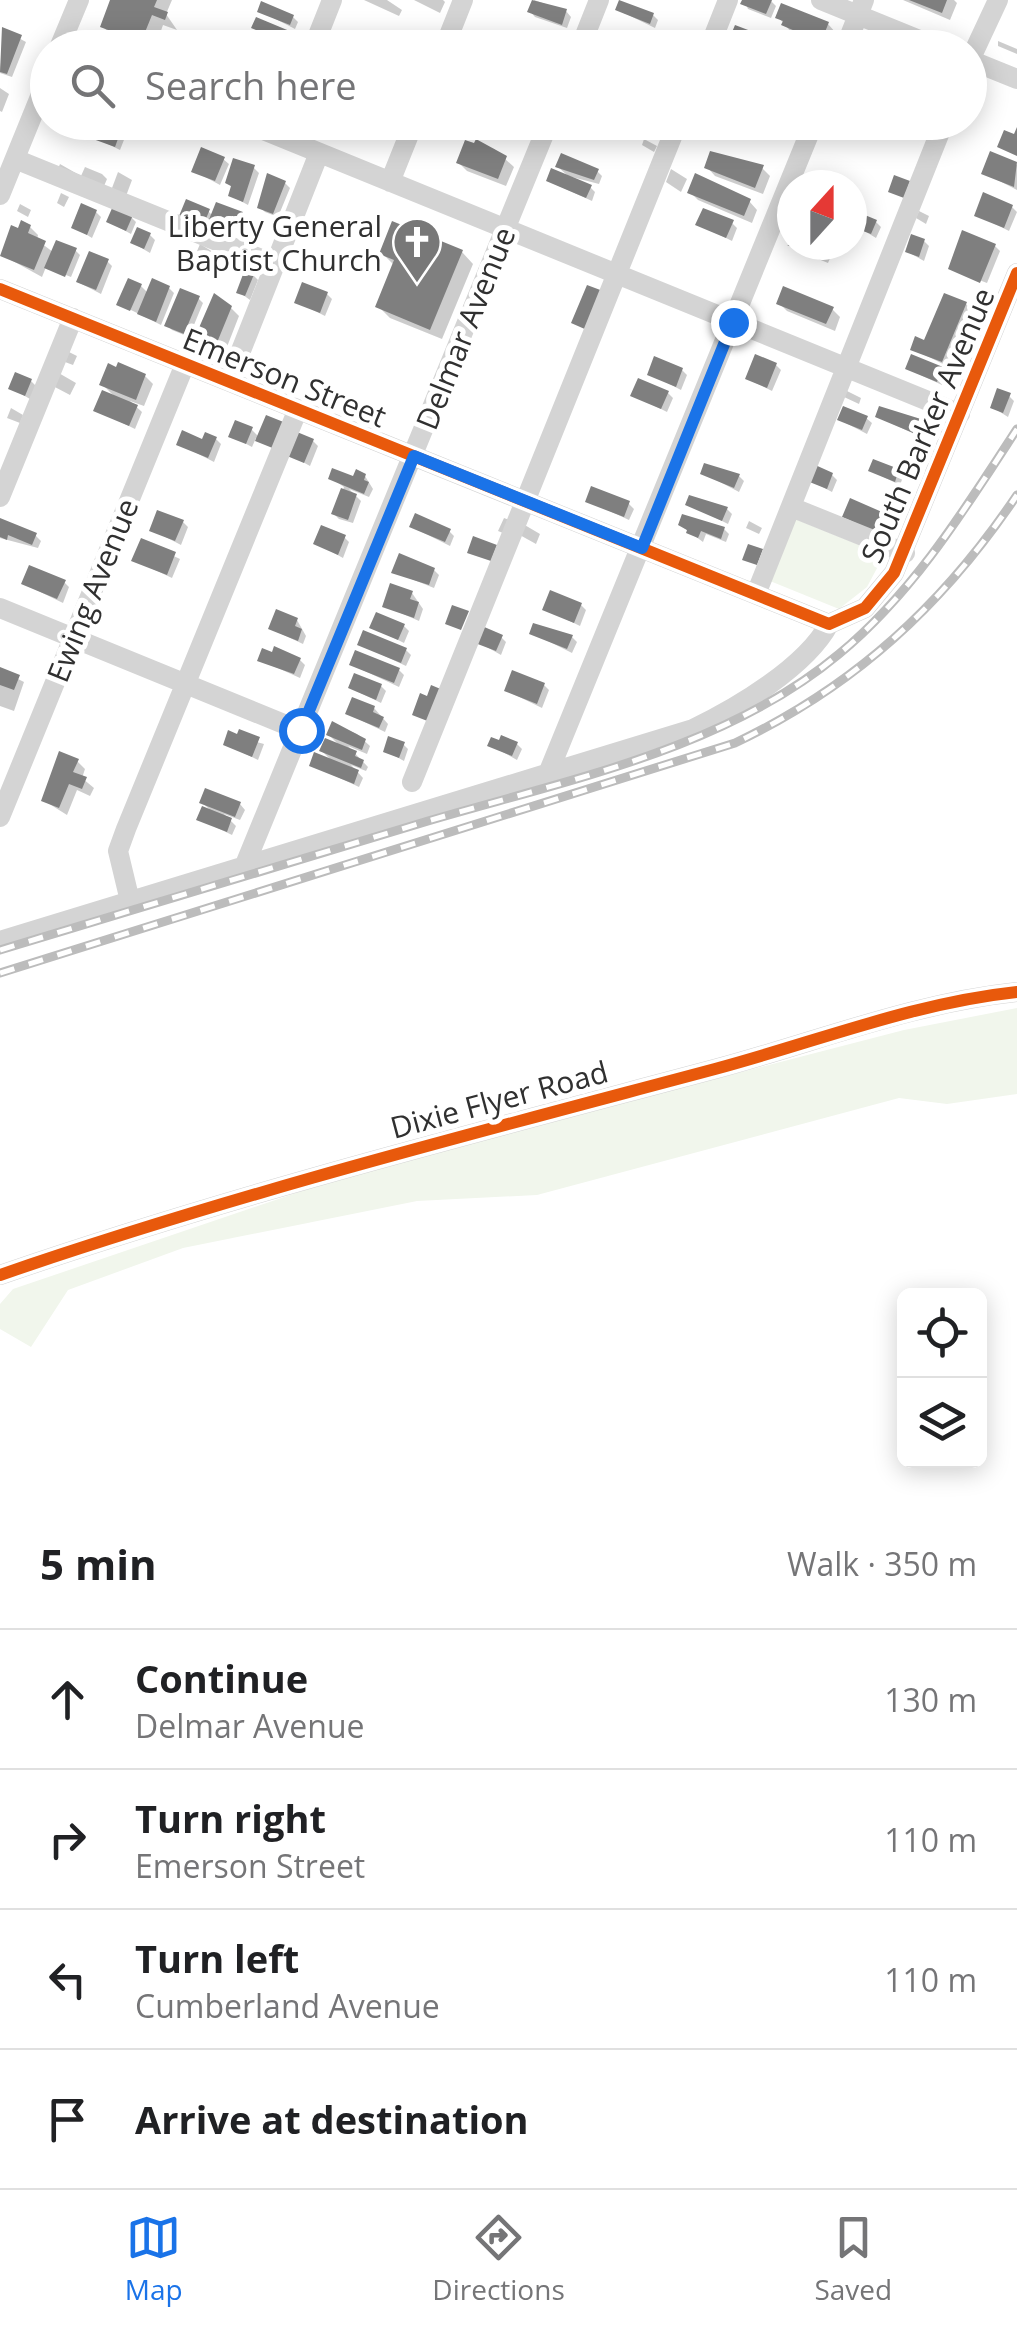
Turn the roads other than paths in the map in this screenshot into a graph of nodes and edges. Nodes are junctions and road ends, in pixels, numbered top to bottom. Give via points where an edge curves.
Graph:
1 (79, 0) edge
2 (332, 0) edge
3 (463, 0) edge
4 (599, 0) edge
5 (728, 0) edge
6 (822, 0) edge
7 (998, 0) edge
8 (861, 8) edge
9 (66, 30) edge
10 (320, 30) edge
11 (451, 30) edge
12 (587, 30) edge
13 (716, 30) edge
14 (904, 30) edge
15 (984, 30) edge
16 (987, 67) edge
17 (1017, 78) edge
18 (30, 120) edge
19 (297, 140) edge
20 (407, 140) edge
21 (542, 140) edge
22 (671, 140) edge
23 (807, 140) edge
24 (937, 140) edge
25 (318, 153) junction
26 (14, 159) junction
27 (390, 182) junction
28 (0, 196) edge
29 (506, 228) junction
30 (276, 265) junction
31 (1017, 273) edge
32 (616, 274) junction
33 (0, 289) edge
34 (73, 318) junction
35 (733, 322) junction
36 (185, 364) junction
37 (846, 368) junction
38 (229, 382) junction
39 (298, 410) junction
40 (960, 414) junction
41 (414, 456) junction
42 (0, 496) edge
43 (526, 501) junction
44 (791, 508) junction
45 (642, 548) junction
46 (905, 553) junction
47 (756, 594) junction
48 (0, 608) edge
49 (829, 624) junction
50 (73, 638) junction
51 (185, 684) junction
52 (301, 730) junction
53 (547, 776) junction
54 (412, 782) dead end
55 (0, 816) edge
56 (244, 867) junction
57 (130, 901) junction
58 (0, 940) edge
59 (1017, 992) edge
60 (0, 1275) edge

1 - 9 street
2 - 10 street
3 - 11 street
4 - 12 street
5 - 13 street
6 - 8 street
7 - 15 street
8 - 14 street
16 - 17 street
18 - 26 street
19 - 25 street
20 - 27 street
21 - 29 street, Delmar Avenue
22 - 32 street
23 - 35 street
24 - 37 street
25 - 27 street
25 - 30 street
26 - 28 street
26 - 30 street
27 - 29 street
29 - 32 street
29 - 41 street, Delmar Avenue
30 - 38 street
31 - 40 street, South Barker Avenue
32 - 35 street
32 - 43 street
33 - 34 street, Emerson Street
34 - 36 street, Emerson Street
34 - 42 street
35 - 37 street
35 - 45 street
36 - 38 street, Emerson Street
36 - 50 street, Ewing Avenue
37 - 40 street
37 - 44 street
38 - 39 street, Emerson Street
39 - 41 street, Emerson Street
39 - 51 street
40 - 46 street, South Barker Avenue
41 - 43 street, Emerson Street
41 - 52 street, Delmar Avenue
43 - 45 street, Emerson Street
43 - 54 street
44 - 46 street
44 - 47 street
45 - 47 street, Emerson Street
45 - 53 street
46 - 49 street, South Barker Avenue via 865,608
47 - 49 street, Emerson Street
48 - 50 street
49 - 53 street via 817,647 718,717
50 - 51 street
50 - 55 street, Ewing Avenue
51 - 52 street
51 - 57 street via 118,851
52 - 56 street, Delmar Avenue
53 - 56 street
56 - 57 street
57 - 58 street
59 - 60 street, Dixie Flyer Road via 930,1006 391,1153

